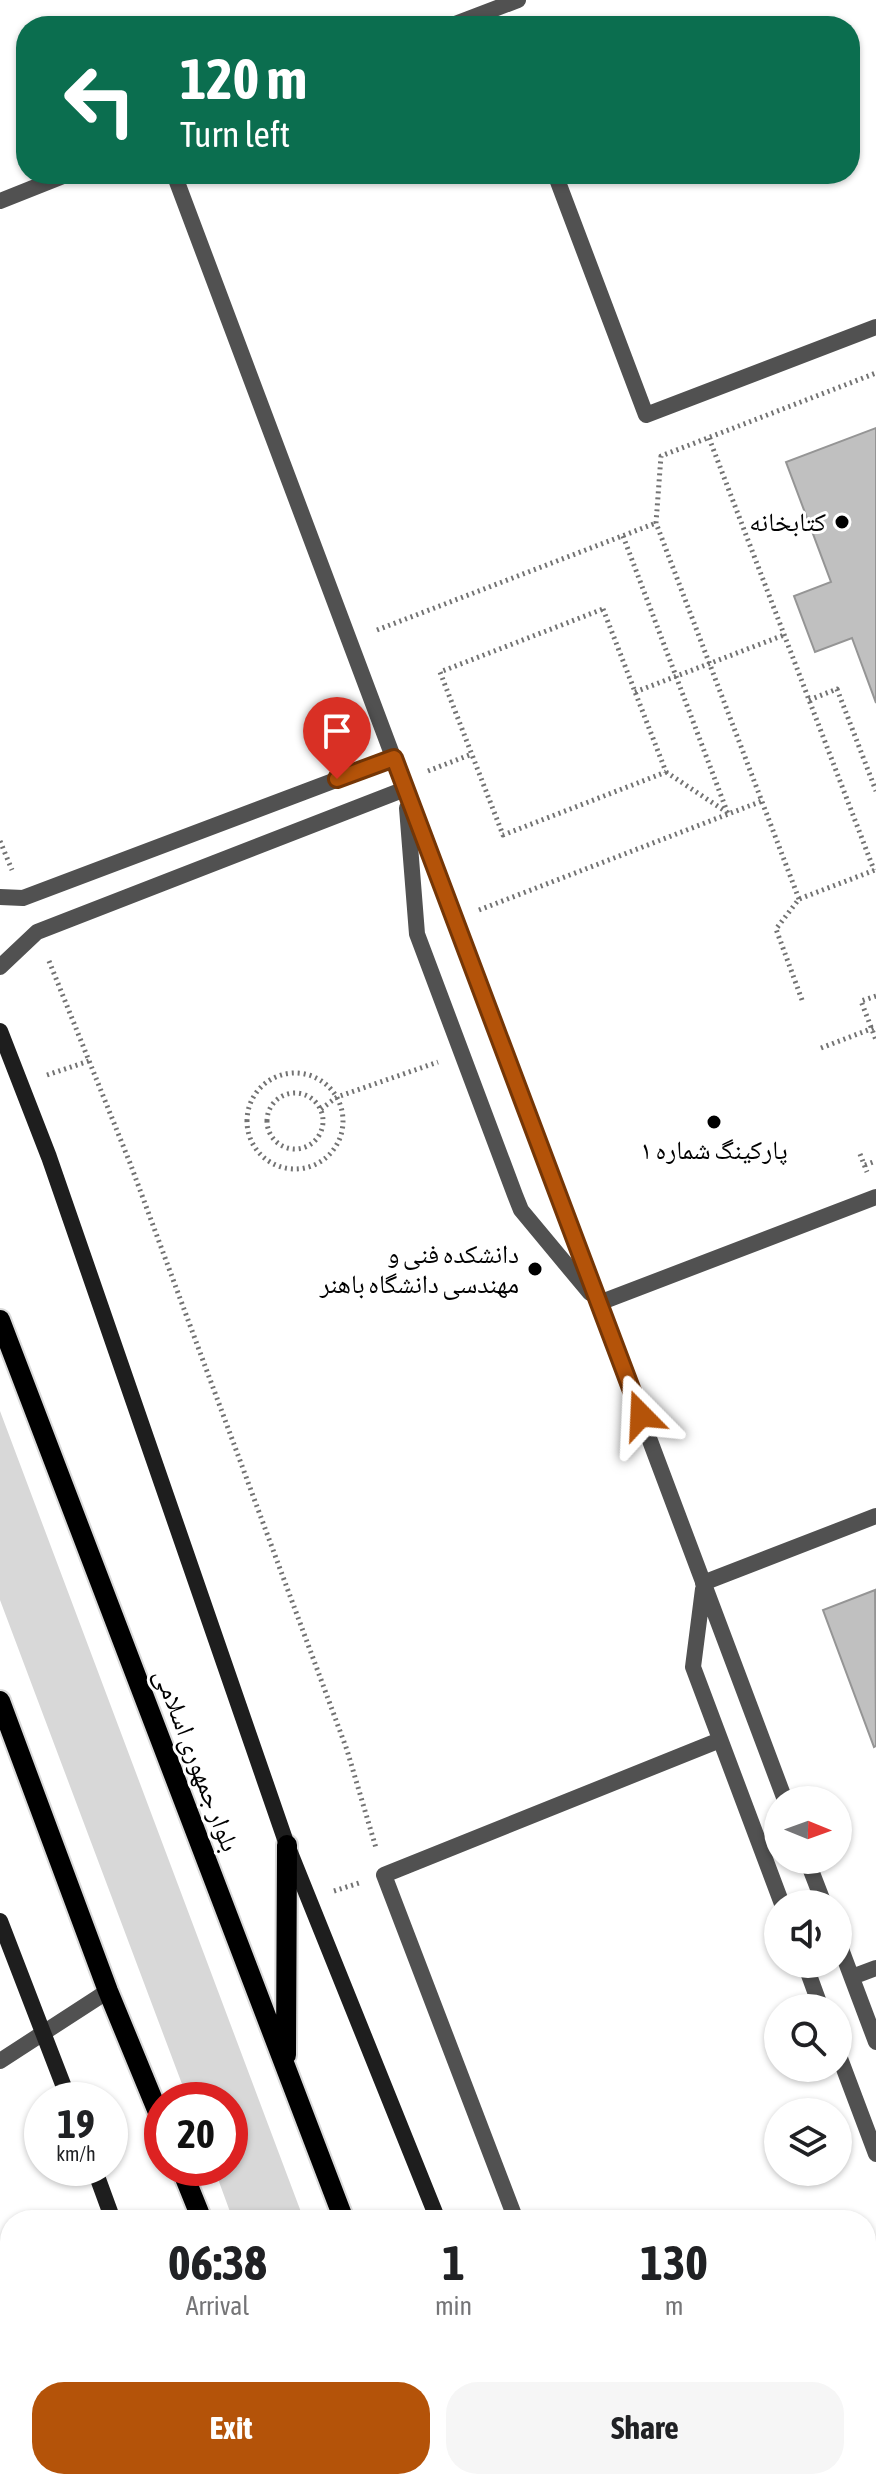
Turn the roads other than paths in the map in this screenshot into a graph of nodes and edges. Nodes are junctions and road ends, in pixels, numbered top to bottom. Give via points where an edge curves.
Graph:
1 (518, 0) edge
2 (493, 9) junction
3 (475, 16) edge
4 (496, 16) edge
5 (43, 184) edge
6 (178, 184) edge
7 (559, 184) edge
8 (0, 201) edge
9 (876, 327) edge
10 (394, 758) junction
11 (404, 785) junction
12 (0, 897) edge
13 (0, 967) edge
14 (0, 1031) edge
15 (876, 1197) edge
16 (599, 1303) junction
17 (0, 1320) edge
18 (876, 1516) edge
19 (703, 1583) junction
20 (0, 1701) edge
21 (720, 1740) junction
22 (780, 1786) edge
23 (287, 1845) junction
24 (777, 1890) edge
25 (0, 1921) edge
26 (876, 1968) edge
27 (852, 1977) joint
28 (108, 1991) junction
29 (44, 2033) junction
30 (876, 2042) edge
31 (0, 2061) edge
32 (286, 2067) junction
33 (62, 2082) edge
34 (146, 2082) edge
35 (849, 2082) edge
36 (876, 2154) edge
37 (101, 2186) edge
38 (188, 2186) edge
39 (109, 2210) edge
40 (198, 2210) edge
41 (340, 2210) edge
42 (434, 2210) edge
43 (512, 2210) edge

1 - 2 street
2 - 3 street
2 - 4 street
5 - 8 street
6 - 10 street
7 - 9 street via 646,415
10 - 11 street
10 - 12 street via 23,898
11 - 13 street via 37,932
11 - 16 street
11 - 16 street via 417,934 462,1054 521,1210
14 - 23 street via 49,1157
15 - 16 street
16 - 19 street
17 - 32 main road, بلوار جمهوری اسلامی
18 - 19 street
19 - 21 street via 693,1667
19 - 22 street
20 - 28 main road
21 - 24 street
21 - 43 street via 384,1875
23 - 32 main road
23 - 42 street
25 - 29 street
26 - 27 street
27 - 30 street
28 - 29 street
28 - 34 main road
29 - 31 street
29 - 33 street
32 - 41 main road, بلوار جمهوری اسلامی
35 - 36 street
37 - 39 street
38 - 40 main road

